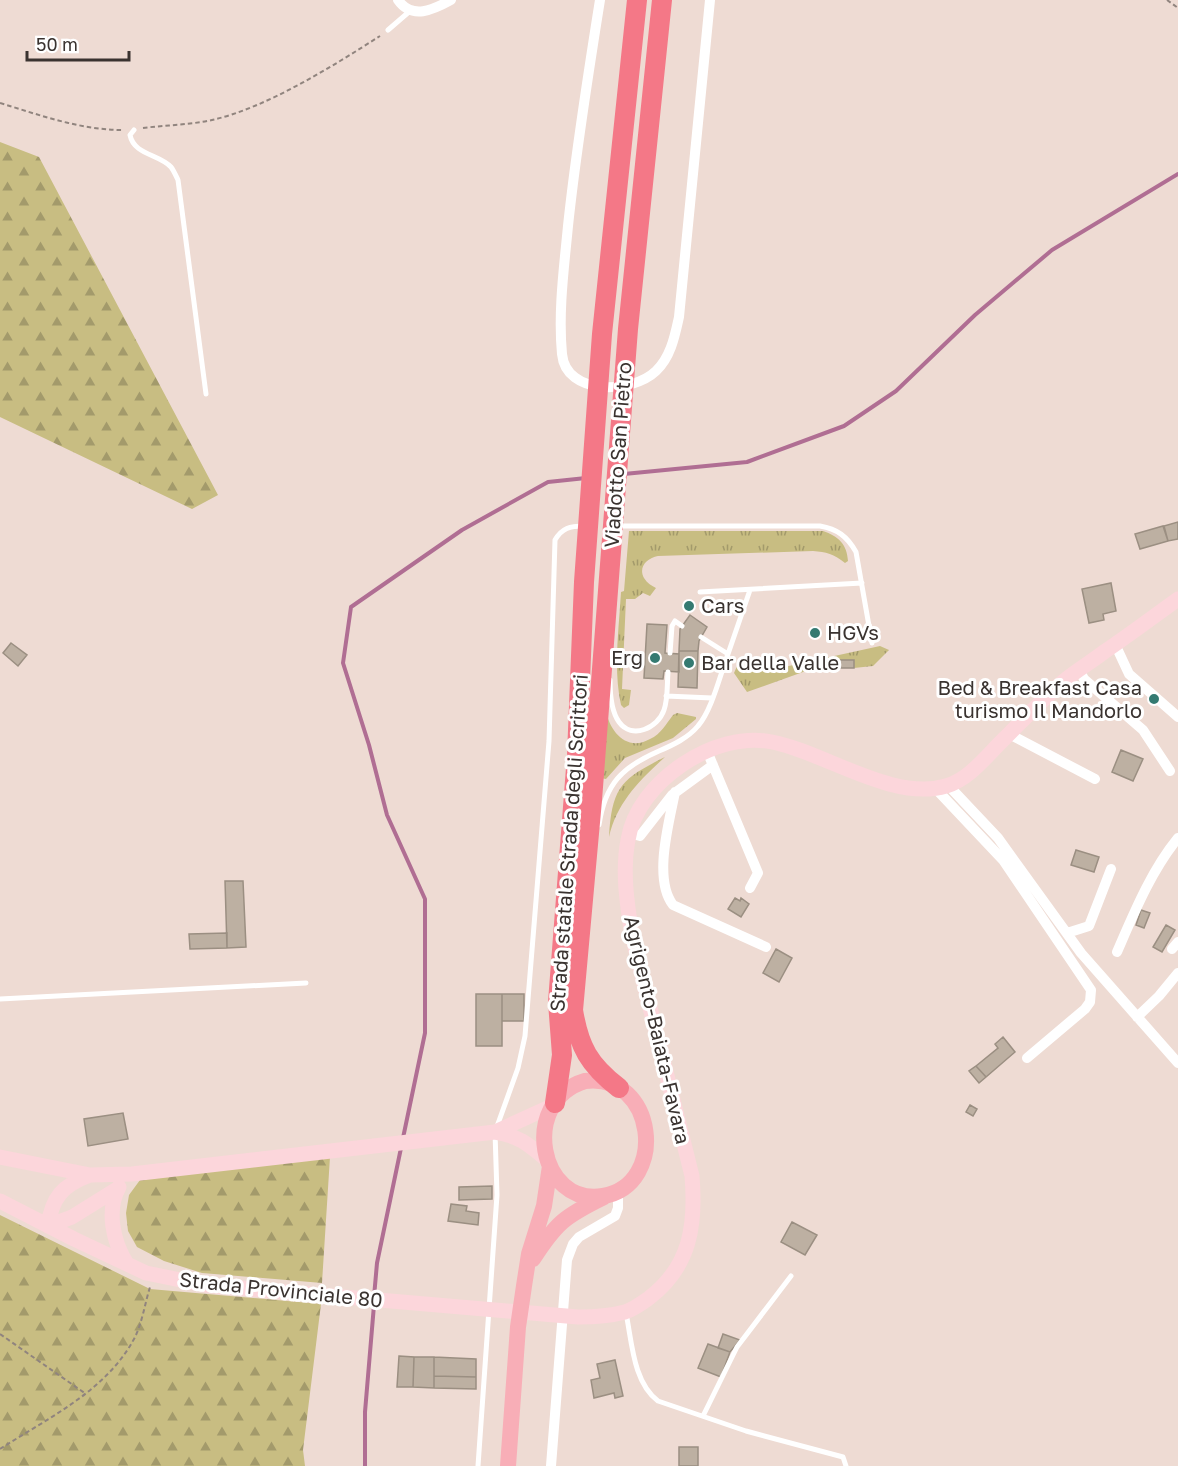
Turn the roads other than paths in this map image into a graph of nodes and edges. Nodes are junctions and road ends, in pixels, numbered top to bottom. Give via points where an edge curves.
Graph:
1 (398, 0) edge
2 (451, 0) edge
3 (600, 0) edge
4 (631, 0) edge
5 (636, 0) edge
6 (662, 0) edge
7 (710, 0) edge
8 (410, 11) junction
9 (388, 30) road end
10 (630, 60) junction
11 (134, 130) road end
12 (206, 394) dead end
13 (609, 581) junction
14 (584, 582) joint
15 (862, 583) junction
16 (750, 590) junction
17 (700, 592) dead end
18 (1178, 599) edge
19 (682, 626) dead end
20 (701, 637) dead end
21 (872, 643) dead end
22 (1115, 644) junction
23 (670, 653) dead end
24 (728, 654) junction
25 (610, 661) dead end
26 (1079, 670) junction
27 (610, 672) dead end
28 (668, 672) dead end
29 (666, 696) junction
30 (712, 698) junction
31 (1178, 717) edge
32 (1009, 734) junction
33 (710, 758) junction
34 (1170, 771) dead end
35 (1095, 779) dead end
36 (942, 787) junction
37 (675, 792) junction
38 (629, 833) junction
39 (598, 835) dead end
40 (1178, 838) edge
41 (1111, 869) dead end
42 (750, 888) dead end
43 (1067, 933) junction
44 (766, 947) dead end
45 (1117, 952) dead end
46 (1178, 973) edge
47 (306, 983) dead end
48 (583, 986) dead end
49 (0, 999) edge
50 (573, 1010) junction
51 (1137, 1017) junction
52 (1027, 1058) dead end
53 (1178, 1063) edge
54 (619, 1088) junction
55 (555, 1104) junction
56 (495, 1132) junction
57 (0, 1156) edge
58 (548, 1162) junction
59 (132, 1174) junction
60 (90, 1175) junction
61 (117, 1189) junction
62 (614, 1193) junction
63 (0, 1201) edge
64 (48, 1226) junction
65 (126, 1264) junction
66 (526, 1274) junction
67 (791, 1276) dead end
68 (626, 1312) junction
69 (578, 1317) joint
70 (703, 1416) junction
71 (478, 1466) edge
72 (508, 1466) edge
73 (551, 1466) edge
74 (846, 1466) edge

1 - 8 street
2 - 8 street via 423,12
3 - 7 street via 572,190 562,327 566,369 575,379 600,386 645,378 665,360 673,342 679,317
4 - 10 highway
5 - 10 highway
6 - 13 highway, Viadotto San Pietro via 628,330
8 - 9 lane
10 - 14 highway, Viadotto San Pietro via 602,334
11 - 12 lane via 130,135 132,142 173,169 178,180
13 - 25 lane
13 - 50 highway, Strada statale Strada degli Scrittori
14 - 55 highway, Strada statale Strada degli Scrittori via 577,755 558,1002 561,1055
15 - 16 lane
15 - 21 lane
15 - 56 lane via 850,541 831,528 577,526 559,534 555,547 548,753 525,1036
16 - 17 lane
16 - 24 lane
18 - 22 street
19 - 23 lane via 675,621 672,626
20 - 24 lane
22 - 26 street
22 - 31 street via 1129,674
24 - 30 lane
26 - 32 street
26 - 34 street via 1084,679 1143,730
27 - 29 lane via 613,708 625,728 644,730 654,725
28 - 29 lane
29 - 30 lane
30 - 39 lane via 704,718 689,735 639,760 614,782 602,809
32 - 35 street
32 - 36 street via 960,780
33 - 36 street, Agrigento-Baiata-Favara via 742,742 775,742 893,784 924,790
33 - 37 street
33 - 38 street, Agrigento-Baiata-Favara via 688,760 662,780 641,805
33 - 42 street via 758,873
36 - 43 street via 998,838
36 - 52 street via 1003,860 1091,990 1085,1009
37 - 38 street via 640,836
37 - 44 street via 664,872 669,899 673,905
38 - 68 street, Agrigento-Baiata-Favara via 626,896 632,935 692,1176 694,1204 682,1260 656,1292
40 - 45 street via 1138,904
41 - 43 street via 1089,926
43 - 51 street
46 - 51 street
47 - 49 lane
48 - 50 lane
50 - 54 highway, Strada statale Strada degli Scrittori via 585,1054
51 - 53 street
54 - 55 main road via 599,1081 585,1082 572,1087
54 - 62 main road via 644,1119 646,1136 640,1167
55 - 56 street
55 - 58 main road via 544,1131
56 - 58 street via 524,1141
56 - 59 street
56 - 71 lane via 497,1195
57 - 60 street
58 - 62 main road via 575,1192 597,1197
58 - 66 main road via 544,1206
59 - 60 street
59 - 61 street
60 - 64 street via 59,1192
61 - 64 street via 72,1217
61 - 65 street via 113,1228 117,1249
62 - 66 main road via 562,1220
62 - 73 street via 618,1208 615,1216 579,1237 567,1260
63 - 64 street, Strada Provinciale 80
64 - 65 street, Strada Provinciale 80
65 - 69 street, Strada Provinciale 80 via 154,1275 205,1285
66 - 72 main road via 518,1327
67 - 70 lane via 737,1347
68 - 69 street, Agrigento-Baiata-Favara
68 - 70 lane via 647,1392 658,1401
70 - 74 lane via 843,1457

